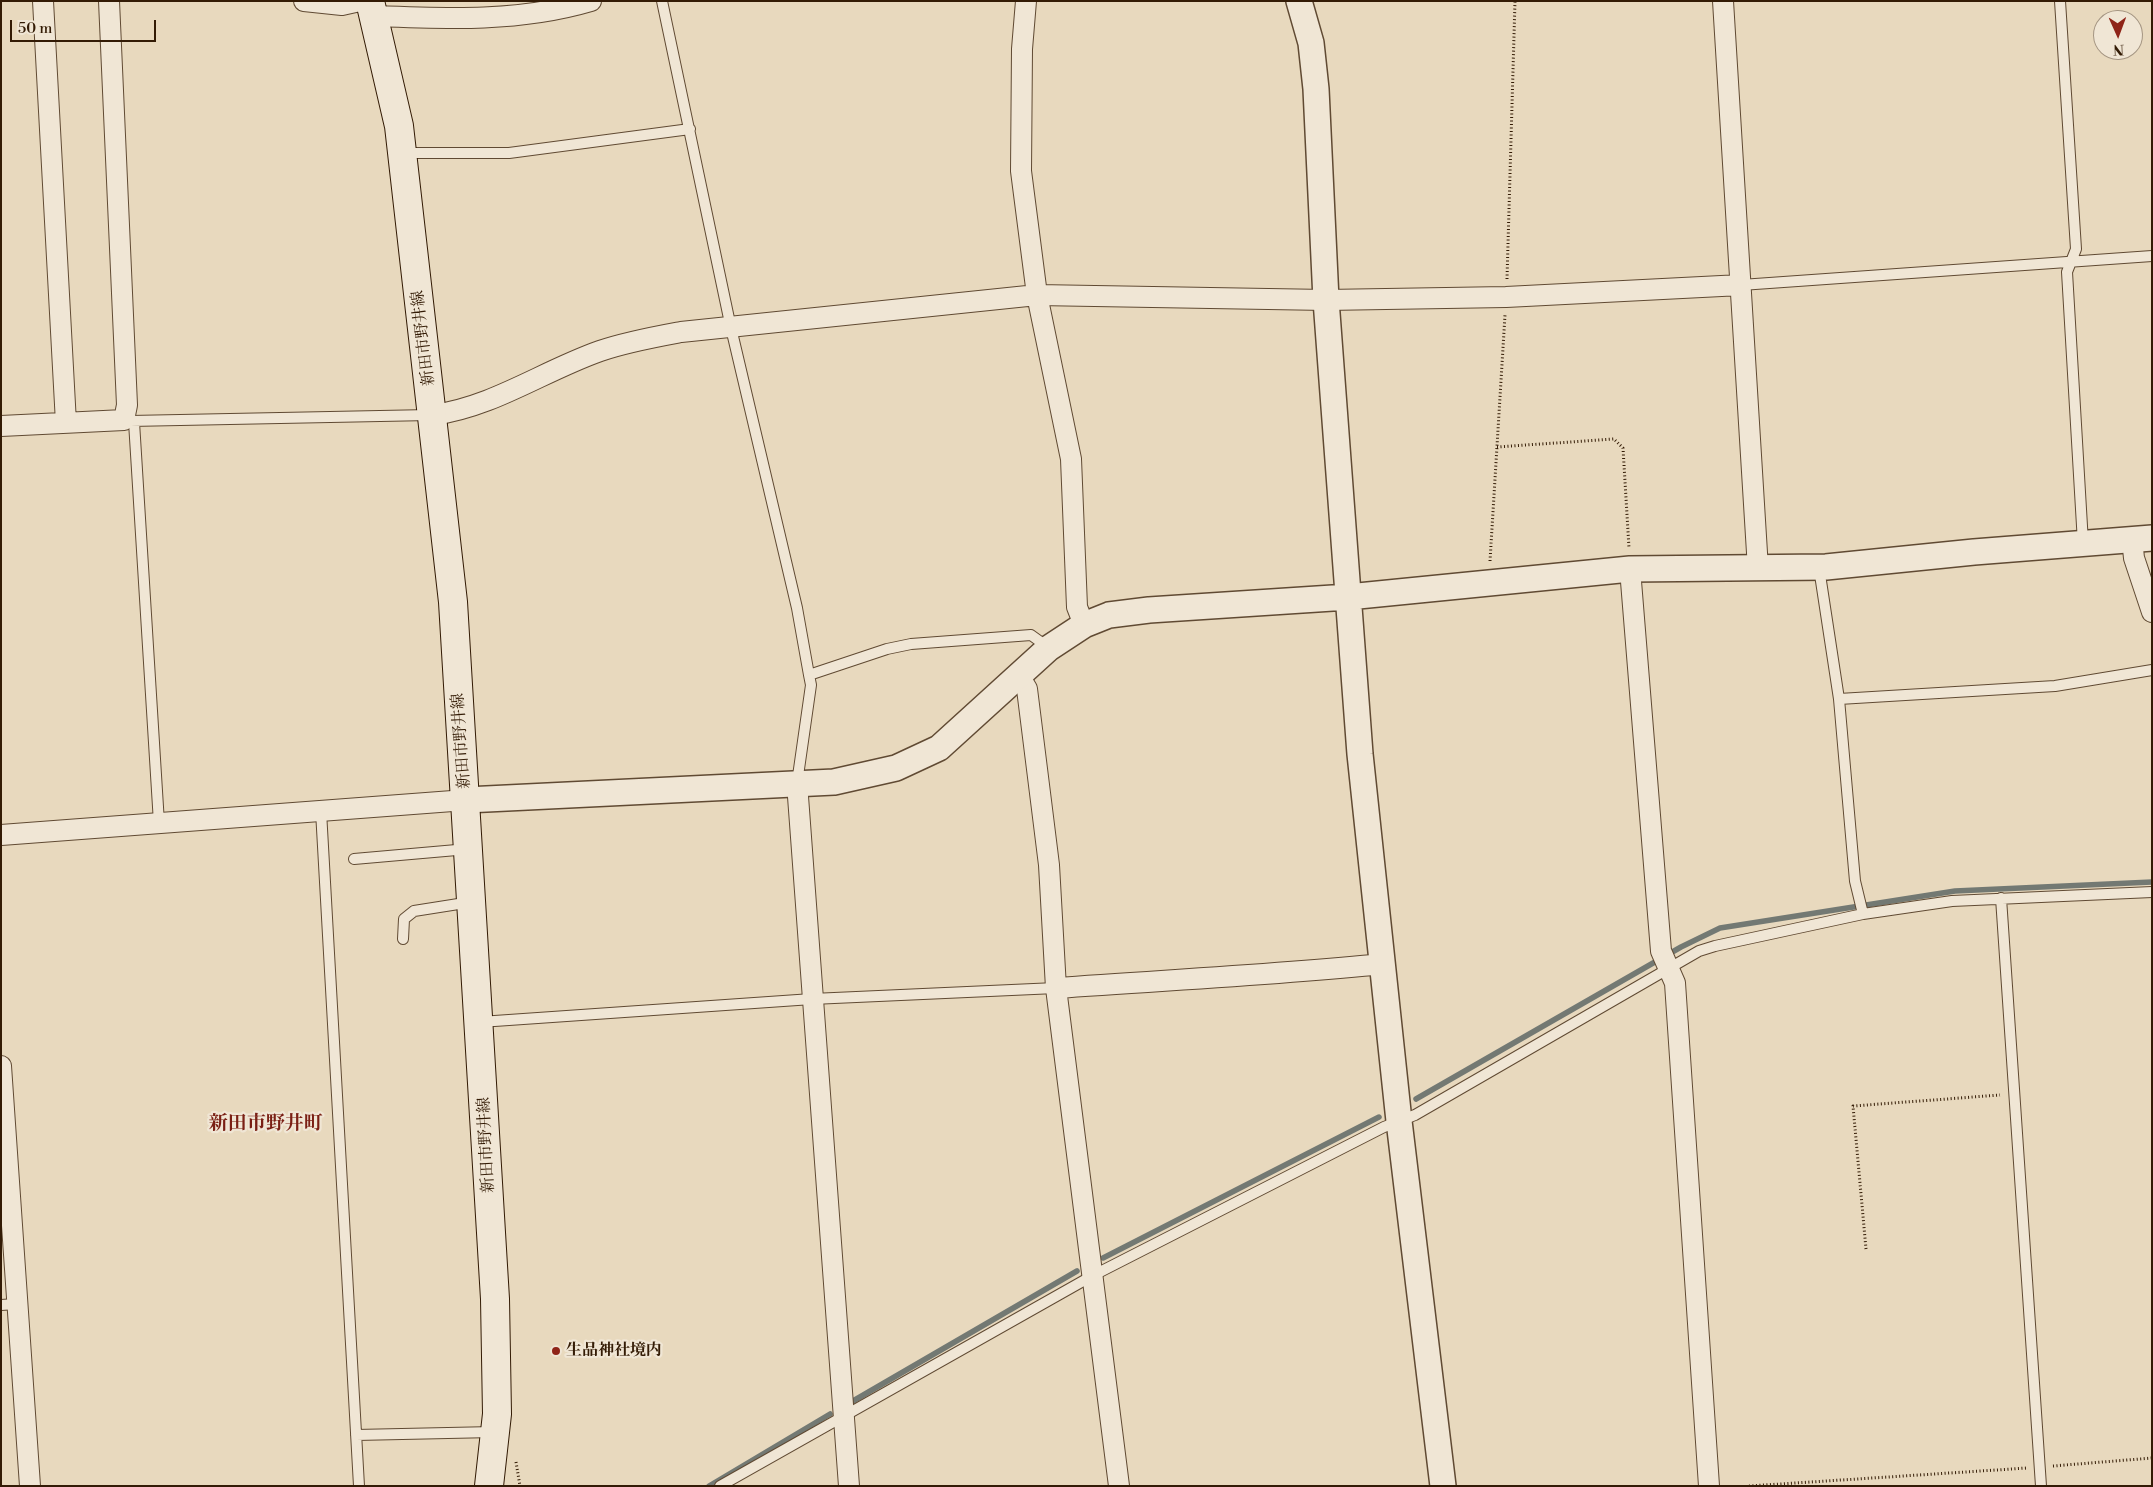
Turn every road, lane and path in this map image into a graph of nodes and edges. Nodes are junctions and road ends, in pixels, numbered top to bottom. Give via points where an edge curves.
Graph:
1 (43, 1) edge
2 (109, 1) edge
3 (304, 1) edge
4 (591, 1) edge
5 (662, 1) edge
6 (1026, 1) edge
7 (1300, 1) edge
8 (1515, 1) edge
9 (1723, 1) edge
10 (2060, 1) edge
11 (368, 6) edge
12 (690, 129) junction
13 (402, 153) junction
14 (2152, 256) edge
15 (2071, 261) junction
16 (1741, 285) junction
17 (1037, 295) junction
18 (1506, 297) junction
19 (1326, 300) junction
20 (731, 328) junction
21 (433, 415) junction
22 (129, 421) junction
23 (66, 423) junction
24 (1, 426) edge
25 (1497, 447) junction
26 (2142, 538) edge
27 (2083, 543) junction
28 (1819, 567) junction
29 (1630, 568) junction
30 (1758, 569) junction
31 (1489, 584) junction
32 (1348, 597) junction
33 (2152, 612) edge
34 (1084, 625) junction
35 (1050, 648) junction
36 (2152, 670) edge
37 (1018, 674) junction
38 (809, 675) junction
39 (1839, 699) junction
40 (797, 783) junction
41 (466, 800) junction
42 (321, 810) junction
43 (159, 823) junction
44 (1, 835) edge
45 (469, 849) junction
46 (354, 858) dead end
47 (2152, 892) edge
48 (2001, 898) junction
49 (472, 902) junction
50 (1863, 914) junction
51 (402, 939) dead end
52 (1665, 960) junction
53 (1383, 964) junction
54 (1056, 988) junction
55 (812, 999) junction
56 (480, 1022) junction
57 (1, 1066) edge
58 (2013, 1094) junction
59 (1399, 1120) junction
60 (1866, 1250) dead end
61 (1092, 1276) junction
62 (9, 1305) edge
63 (843, 1417) junction
64 (495, 1432) junction
65 (356, 1435) junction
66 (2152, 1458) edge
67 (2040, 1467) junction
68 (30, 1486) edge
69 (359, 1486) edge
70 (488, 1486) edge
71 (720, 1486) edge
72 (849, 1486) edge
73 (1119, 1486) edge
74 (1443, 1486) edge
75 (1709, 1486) edge
76 (1749, 1486) edge
77 (2041, 1486) edge

1 - 23 street
2 - 22 street
3 - 11 street
4 - 11 street via 528,16 483,18
5 - 12 lane
6 - 17 street via 1022,49 1021,171
7 - 19 street via 1311,44 1316,89
8 - 18 path
9 - 16 street
10 - 15 lane via 2076,248
11 - 13 main road, 新田市野井線 via 399,126
12 - 13 lane via 510,154
12 - 20 lane
13 - 21 main road, 新田市野井線
14 - 15 lane
15 - 16 lane
15 - 27 lane via 2067,272
16 - 18 street
16 - 30 street
17 - 19 street
17 - 20 street
17 - 34 street via 1070,459 1077,607
18 - 19 street
18 - 25 path
19 - 32 street
20 - 21 street via 641,339 607,349 458,412
20 - 38 lane via 797,608
21 - 22 lane
21 - 41 main road, 新田市野井線 via 454,602
22 - 23 street
22 - 43 lane
23 - 24 street
25 - 29 path via 1614,438 1623,448
25 - 31 path
26 - 27 street
26 - 33 street via 2134,558
27 - 28 street
28 - 30 street
28 - 39 lane
29 - 30 street
29 - 31 street
29 - 52 street
31 - 32 street
32 - 34 street via 1149,610 1109,615
32 - 53 street via 1360,754
34 - 35 street
35 - 37 street
35 - 38 lane via 1031,635 911,644
36 - 39 lane via 2055,686
37 - 40 street via 939,748 896,768 834,782
37 - 54 street via 1027,690 1049,864
38 - 40 lane via 811,685
39 - 50 lane via 1855,881
40 - 41 street
40 - 55 street
41 - 42 street
41 - 45 main road, 新田市野井線
42 - 43 street
42 - 65 lane
43 - 44 street
45 - 46 lane
45 - 49 main road, 新田市野井線
47 - 48 lane
48 - 50 lane via 1952,901
48 - 58 lane
49 - 51 lane via 414,911 404,919
49 - 56 main road, 新田市野井線
50 - 52 lane
52 - 59 lane via 1415,1115
52 - 75 street via 1675,983
53 - 54 street via 1277,975
53 - 59 street
54 - 55 lane
54 - 61 street
55 - 56 lane
55 - 63 street
56 - 64 main road, 新田市野井線 via 495,1299
57 - 62 street
58 - 60 path via 1853,1106
58 - 67 lane
59 - 61 lane
59 - 74 street
61 - 63 lane
61 - 73 street
62 - 68 street
63 - 71 lane
63 - 72 street
64 - 65 lane
64 - 70 main road, 新田市野井線
65 - 69 lane
66 - 67 path
67 - 76 path
67 - 77 lane

